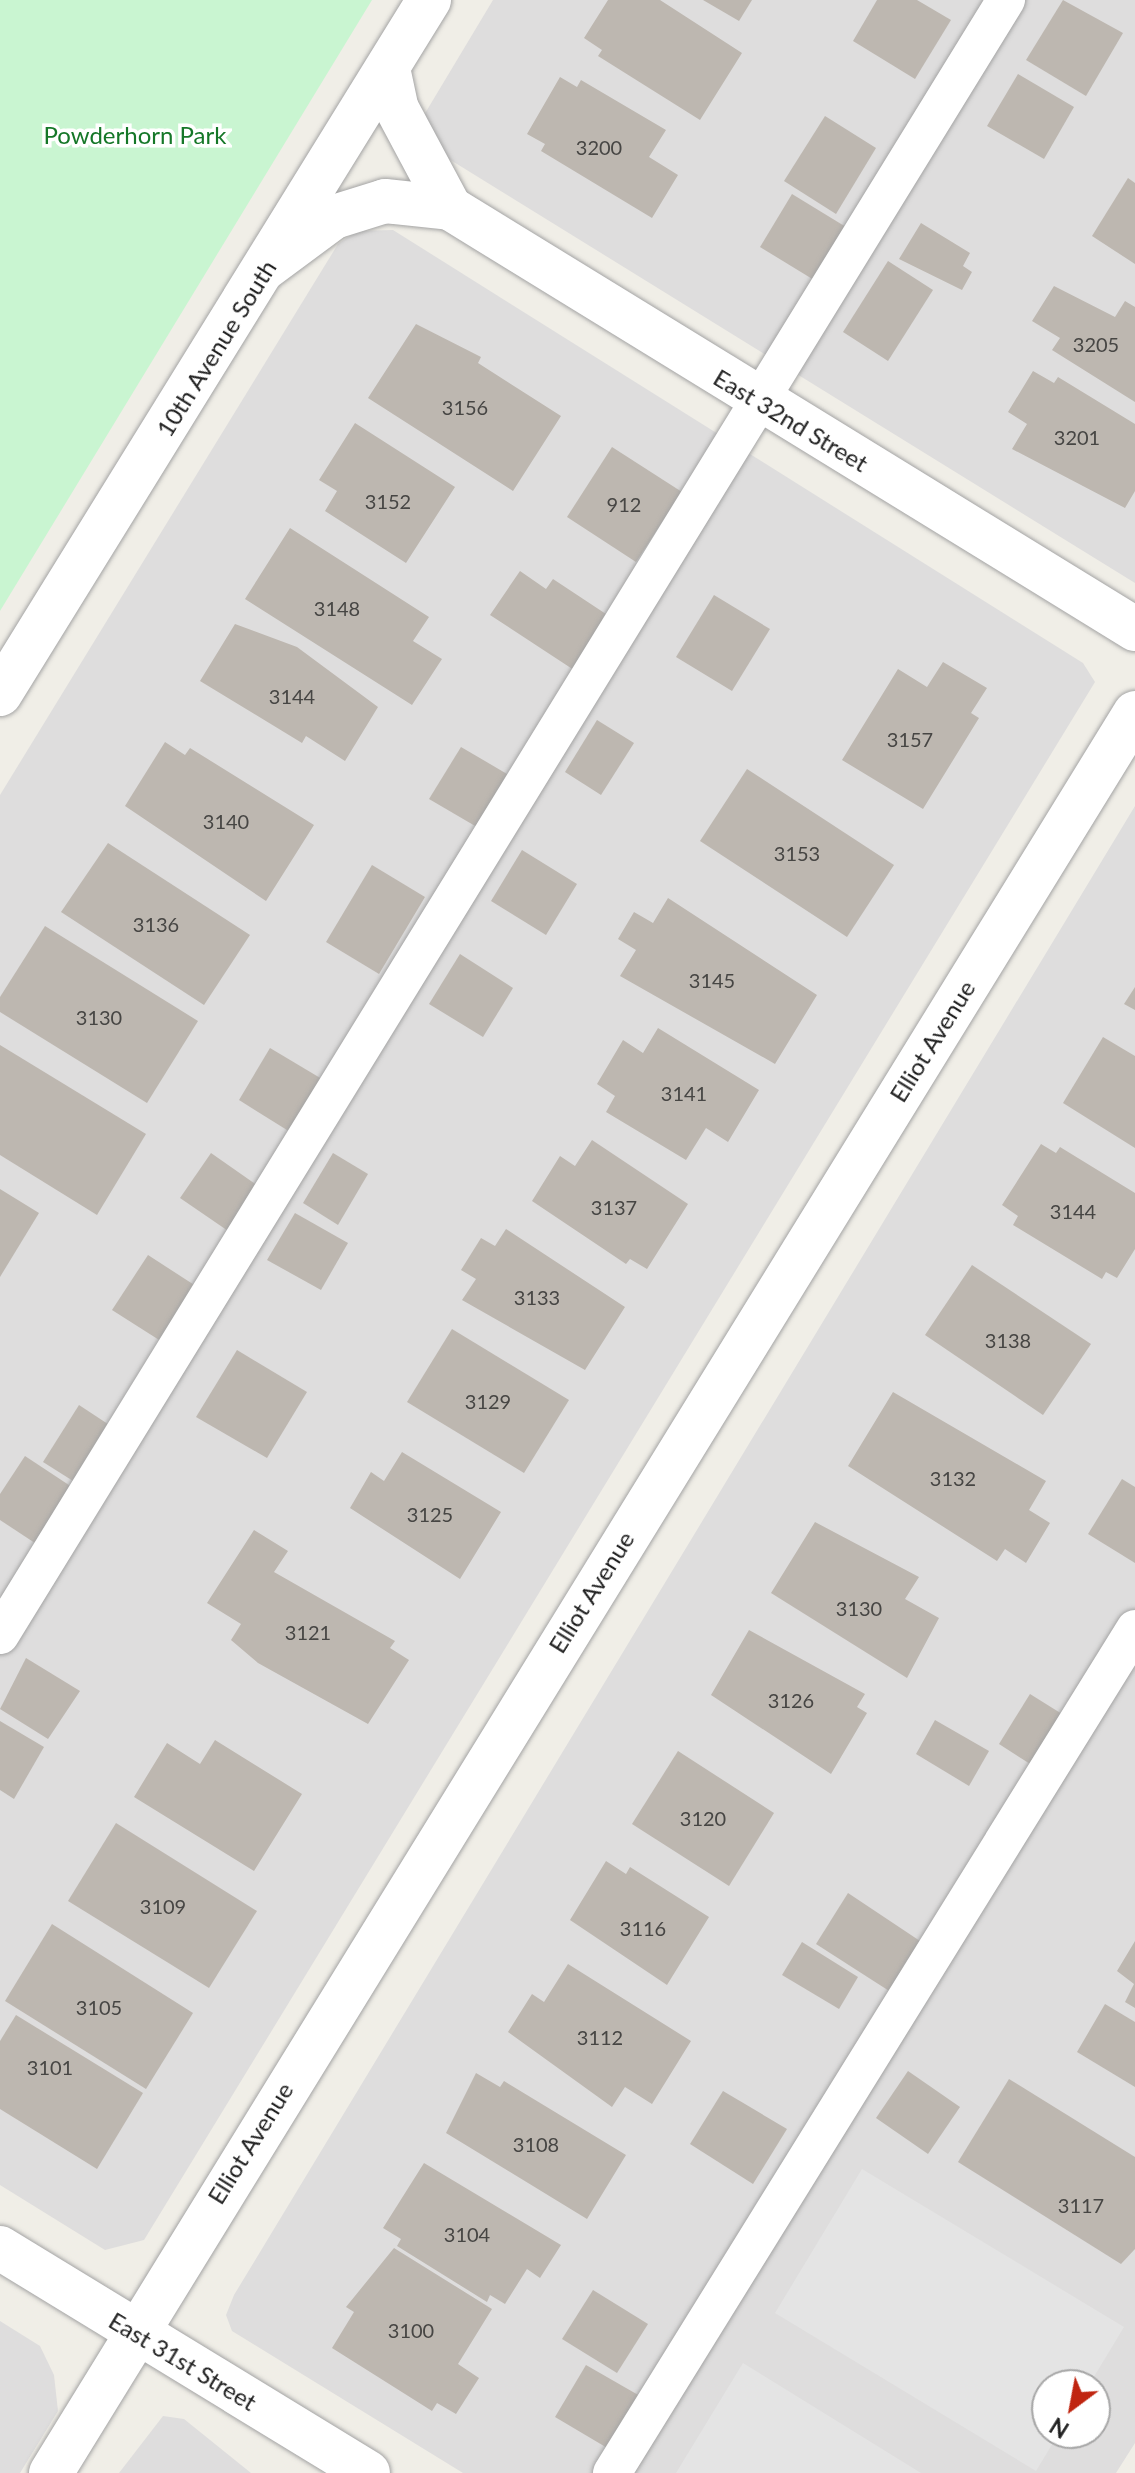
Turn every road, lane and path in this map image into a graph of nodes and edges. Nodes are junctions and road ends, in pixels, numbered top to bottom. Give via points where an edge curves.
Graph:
1 (429, 0) edge
2 (1006, 0) edge
3 (388, 68) junction
4 (450, 208) junction
5 (265, 268) junction
6 (762, 404) junction
7 (1135, 629) edge
8 (0, 694) edge
9 (1135, 713) edge
10 (1135, 1629) edge
11 (0, 1635) edge
12 (0, 2248) edge
13 (134, 2330) junction
14 (51, 2473) edge
15 (368, 2473) edge
16 (612, 2473) edge

1 - 3 street, 10th Avenue South
2 - 6 lane
3 - 4 street, East 32nd Street via 396,107
3 - 5 street, 10th Avenue South
4 - 5 street, East 32nd Street via 385,201 334,217
4 - 6 street, East 32nd Street
5 - 8 street, 10th Avenue South
6 - 7 street, East 32nd Street
6 - 11 lane
9 - 13 street, Elliot Avenue
10 - 16 lane
12 - 13 street, East 31st Street
13 - 14 street, Elliot Avenue
13 - 15 street, East 31st Street

